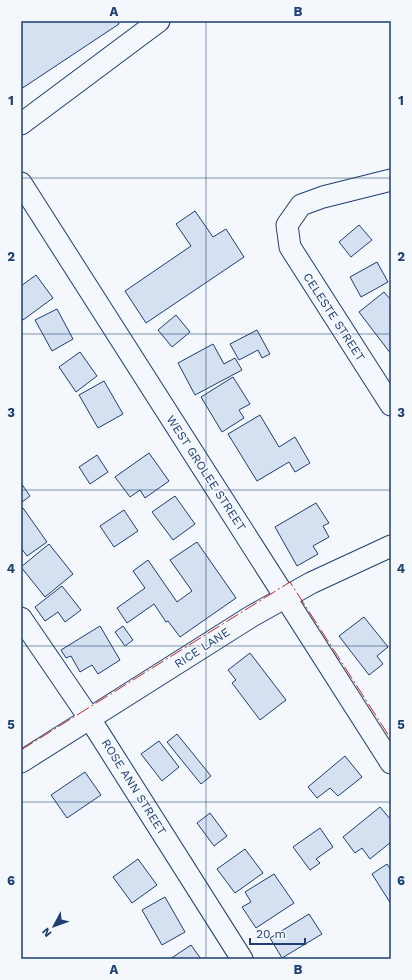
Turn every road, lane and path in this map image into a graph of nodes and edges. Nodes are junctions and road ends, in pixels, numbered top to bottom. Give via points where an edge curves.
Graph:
1 (160, 21) edge
2 (21, 124) edge
3 (391, 180) edge
4 (21, 183) edge
5 (391, 405) edge
6 (391, 546) edge
7 (286, 597) junction
8 (21, 618) edge
9 (90, 719) junction
10 (21, 762) edge
11 (391, 763) edge
12 (242, 959) edge

1 - 2 street
3 - 5 street, CELESTE STREET via 301,205 287,225 290,247
4 - 7 street, WEST GROLEE STREET
6 - 7 street, RICE LANE
7 - 9 street, RICE LANE
7 - 11 street, WEST GROLEE STREET
8 - 9 street, ROSE ANN STREET
9 - 10 street, RICE LANE
9 - 12 street, ROSE ANN STREET

